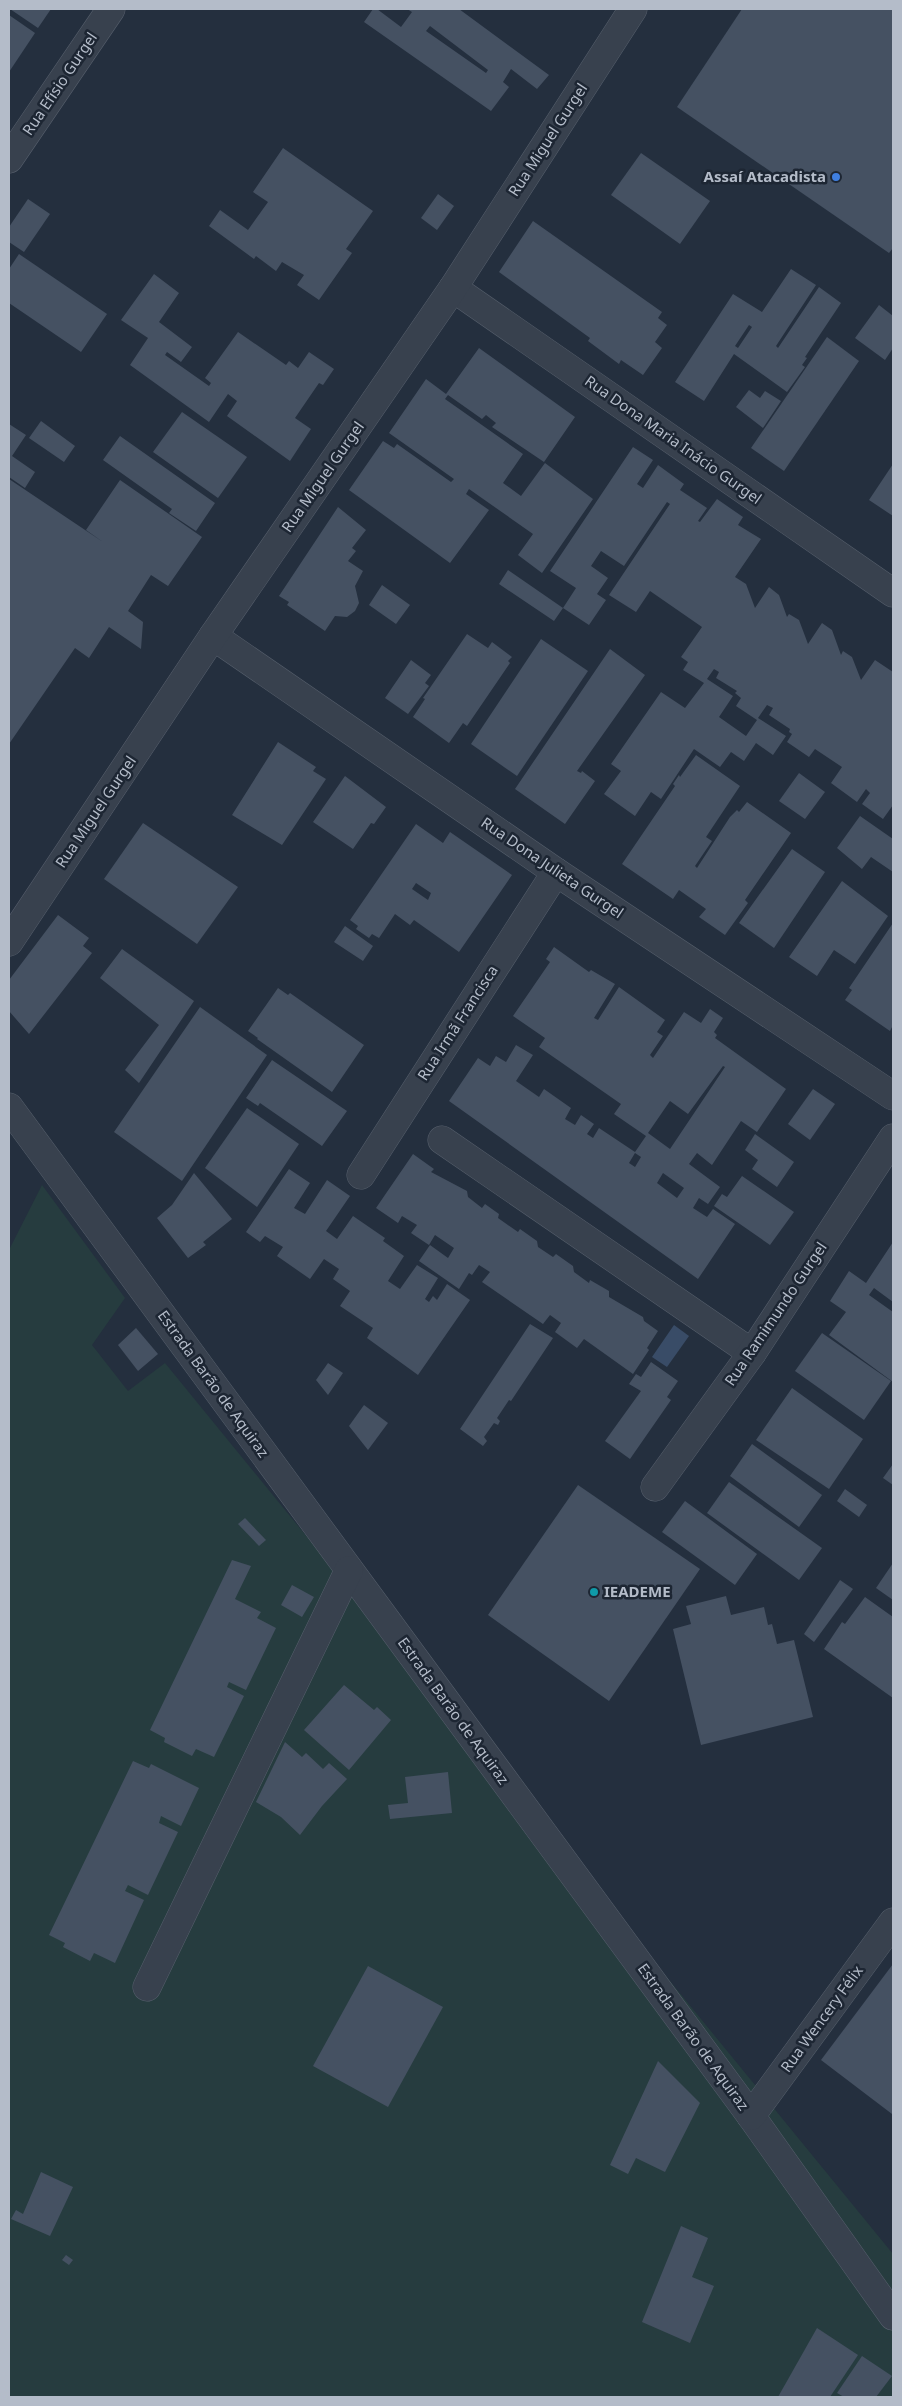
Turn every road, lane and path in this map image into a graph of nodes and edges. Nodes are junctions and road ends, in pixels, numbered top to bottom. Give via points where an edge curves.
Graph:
1 (111, 9) edge
2 (634, 9) edge
3 (9, 159) edge
4 (453, 288) junction
5 (893, 592) edge
6 (213, 636) junction
7 (556, 872) junction
8 (9, 942) edge
9 (893, 1096) edge
10 (9, 1107) edge
11 (893, 1138) edge
12 (442, 1140) dead end
13 (361, 1175) dead end
14 (752, 1353) junction
15 (655, 1487) dead end
16 (349, 1570) junction
17 (893, 1922) edge
18 (147, 1988) dead end
19 (751, 2116) junction
20 (893, 2316) edge

1 - 3 street, Rua Efísio Gurgel
2 - 4 street, Rua Miguel Gurgel
4 - 5 street, Rua Dona Maria Inácio Gurgel
4 - 6 street, Rua Miguel Gurgel
6 - 7 street, Rua Dona Julieta Gurgel
6 - 8 street, Rua Miguel Gurgel
7 - 9 street, Rua Dona Julieta Gurgel
7 - 13 street, Rua Irmã Francisca
10 - 16 street, Estrada Barão de Aquiraz
11 - 14 street, Rua Ramimundo Gurgel
12 - 14 street
14 - 15 street, Rua Ramimundo Gurgel
16 - 18 street
16 - 19 street, Estrada Barão de Aquiraz
17 - 19 street, Rua Wencery Félix
19 - 20 street, Estrada Barão de Aquiraz

